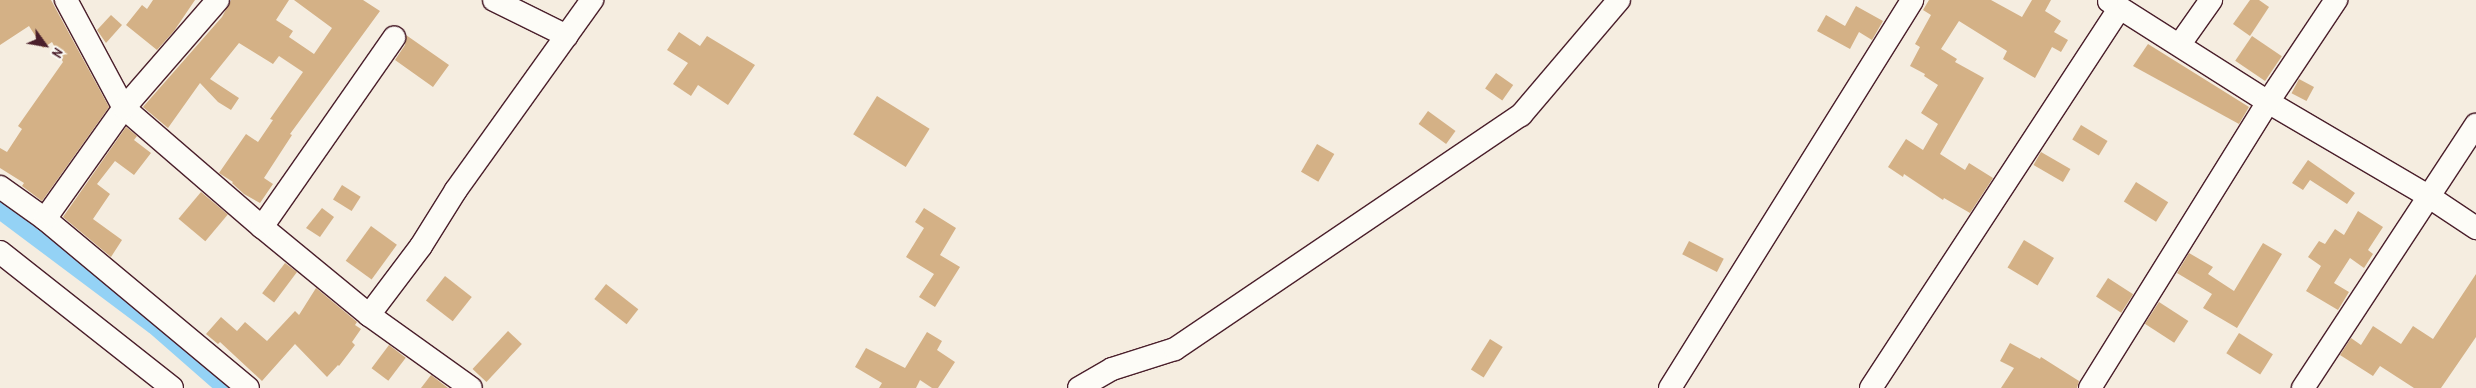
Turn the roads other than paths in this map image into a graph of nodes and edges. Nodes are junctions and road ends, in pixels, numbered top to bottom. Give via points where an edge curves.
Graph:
1 (66, 0) edge
2 (218, 0) edge
3 (494, 0) edge
4 (592, 0) edge
5 (1619, 0) edge
6 (1912, 0) edge
7 (2211, 0) edge
8 (2336, 0) edge
9 (2114, 4) edge
10 (567, 36) junction
11 (394, 38) dead end
12 (2180, 44) junction
13 (2268, 102) junction
14 (124, 108) junction
15 (2476, 125) edge
16 (0, 187) edge
17 (2428, 196) junction
18 (45, 219) junction
19 (262, 227) junction
20 (2476, 228) edge
21 (0, 252) edge
22 (369, 315) junction
23 (172, 388) edge
24 (248, 388) edge
25 (471, 388) edge
26 (1079, 388) edge
27 (1670, 388) edge
28 (1871, 388) edge
29 (2090, 388) edge
30 (2303, 388) edge

1 - 14 street
2 - 14 street
3 - 10 street
4 - 10 street
5 - 26 street via 1521,115 1176,349 1112,369
6 - 27 street
7 - 12 street
8 - 13 street
9 - 12 street
9 - 28 street
10 - 22 street
11 - 19 street
12 - 13 street
13 - 17 street
13 - 29 street
14 - 18 street
14 - 19 street
15 - 17 street
16 - 18 street
17 - 20 street
17 - 30 street
18 - 24 street
19 - 22 street
21 - 23 street
22 - 25 street

